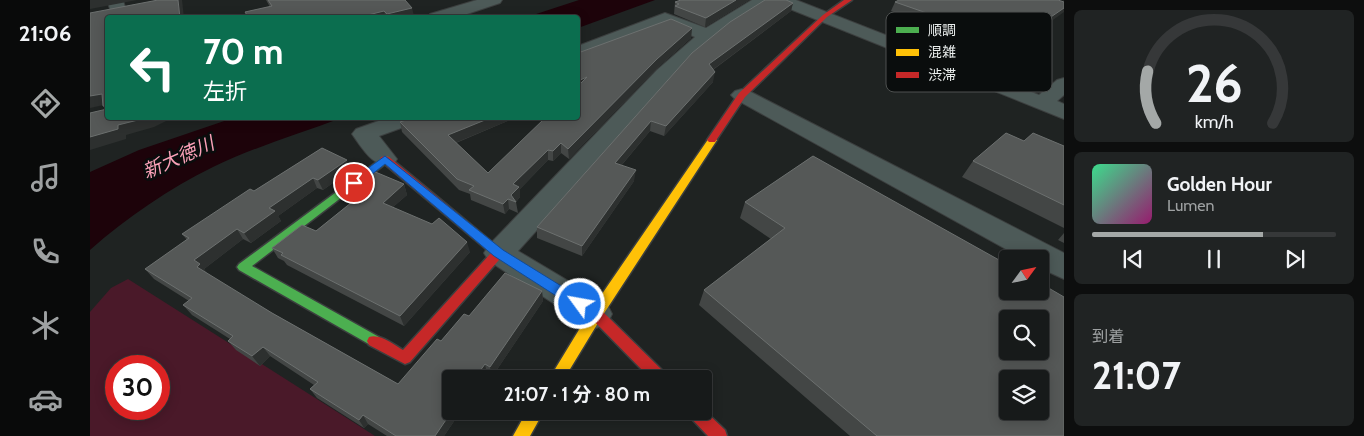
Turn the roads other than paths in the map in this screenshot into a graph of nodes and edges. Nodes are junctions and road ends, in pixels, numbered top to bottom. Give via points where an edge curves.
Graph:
1 (494, 0) edge
2 (765, 0) edge
3 (781, 0) edge
4 (849, 0) edge
5 (117, 5) edge
6 (136, 7) edge
7 (99, 14) edge
8 (446, 15) edge
9 (825, 16) junction
10 (705, 35) junction
11 (886, 40) edge
12 (580, 51) edge
13 (1064, 84) edge
14 (1015, 92) edge
15 (742, 95) junction
16 (1042, 103) junction
17 (1064, 112) edge
18 (402, 120) edge
19 (385, 159) junction
20 (499, 253) junction
21 (1064, 268) edge
22 (596, 314) junction
23 (562, 370) edge
24 (652, 370) edge
25 (531, 420) edge
26 (703, 420) edge
27 (521, 436) edge
28 (719, 436) edge

1 - 8 street
2 - 10 street via 744,9
3 - 9 street
4 - 9 street
5 - 6 street
5 - 7 street
9 - 11 street
9 - 15 street
10 - 12 street via 665,18
10 - 20 street
13 - 16 street
14 - 16 street
15 - 21 street
15 - 22 street
16 - 17 street
18 - 19 street via 364,134
19 - 20 street
19 - 20 street via 243,267 405,358
20 - 22 street
22 - 23 street
22 - 24 street
25 - 27 street
26 - 28 street

